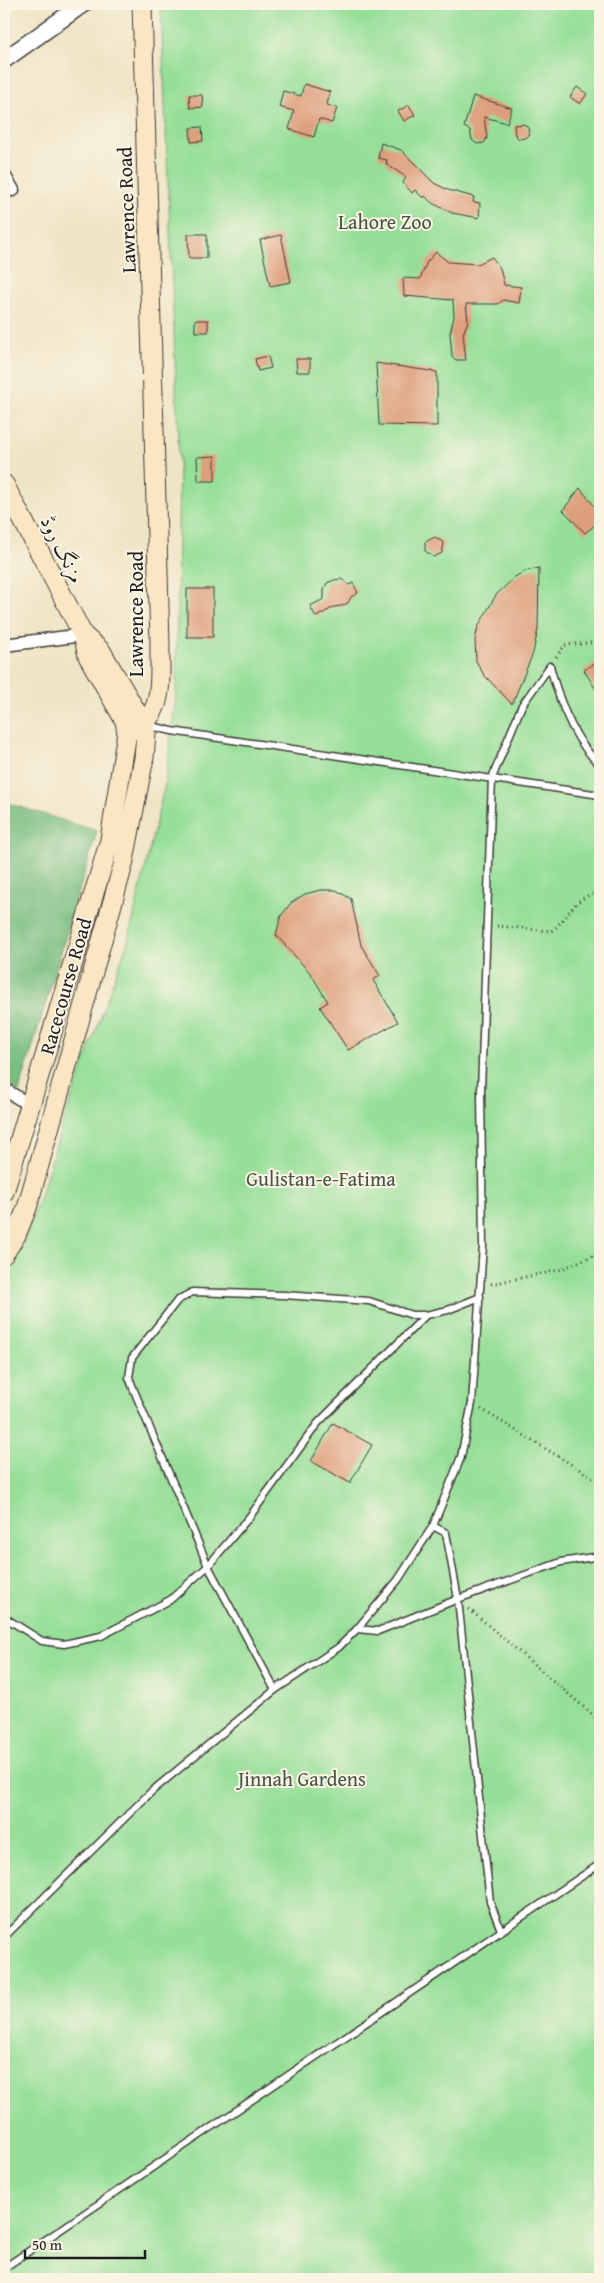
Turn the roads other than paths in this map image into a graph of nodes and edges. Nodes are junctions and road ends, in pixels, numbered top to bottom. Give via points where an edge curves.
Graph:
1 (83, 4) edge
2 (142, 4) edge
3 (4, 60) edge
4 (4, 175) edge
5 (13, 190) dead end
6 (4, 484) edge
7 (83, 636) junction
8 (4, 646) edge
9 (158, 680) junction
10 (127, 694) junction
11 (135, 728) junction
12 (600, 766) edge
13 (492, 778) junction
14 (600, 795) edge
15 (4, 1089) edge
16 (31, 1106) junction
17 (4, 1192) edge
18 (10, 1234) edge
19 (4, 1254) edge
20 (480, 1297) junction
21 (426, 1315) junction
22 (433, 1526) junction
23 (600, 1556) edge
24 (208, 1566) junction
25 (458, 1599) junction
26 (4, 1617) edge
27 (357, 1629) junction
28 (275, 1690) junction
29 (600, 1864) edge
30 (501, 1930) junction
31 (4, 1937) edge
32 (4, 2268) edge

1 - 3 street
2 - 9 main road, Lawrence Road via 160,644
4 - 5 street
6 - 7 main road, مزنگ روڈ
7 - 8 street
7 - 10 main road, مزنگ روڈ via 101,650
7 - 11 main road, مزنگ روڈ via 88,656 124,721
9 - 10 main road via 149,692
9 - 11 main road, Lawrence Road via 157,705 150,719
10 - 11 main road, مزنگ روڈ
11 - 13 lane
11 - 16 main road, Lawrence Road via 110,840
11 - 18 main road, Racecourse Road via 146,734 144,758 123,866 27,1208
12 - 13 lane via 591,757 566,714 550,666 522,705
13 - 14 lane
13 - 20 lane via 481,1091 483,1246
15 - 16 street
16 - 17 main road, Lawrence Road
18 - 19 main road, Racecourse Road
20 - 21 lane
20 - 22 lane via 472,1403 461,1456
21 - 24 lane via 318,1423 250,1516
21 - 24 lane via 369,1301 284,1295 201,1291 177,1301 132,1358 129,1377
22 - 25 lane via 446,1533
22 - 27 lane via 398,1580
23 - 25 lane via 561,1562
24 - 26 lane via 170,1600 101,1636 64,1644 42,1641
24 - 28 lane
25 - 27 lane via 378,1632
25 - 30 lane via 490,1902
27 - 28 lane via 339,1647
28 - 31 lane via 152,1791
29 - 30 lane
30 - 32 lane

